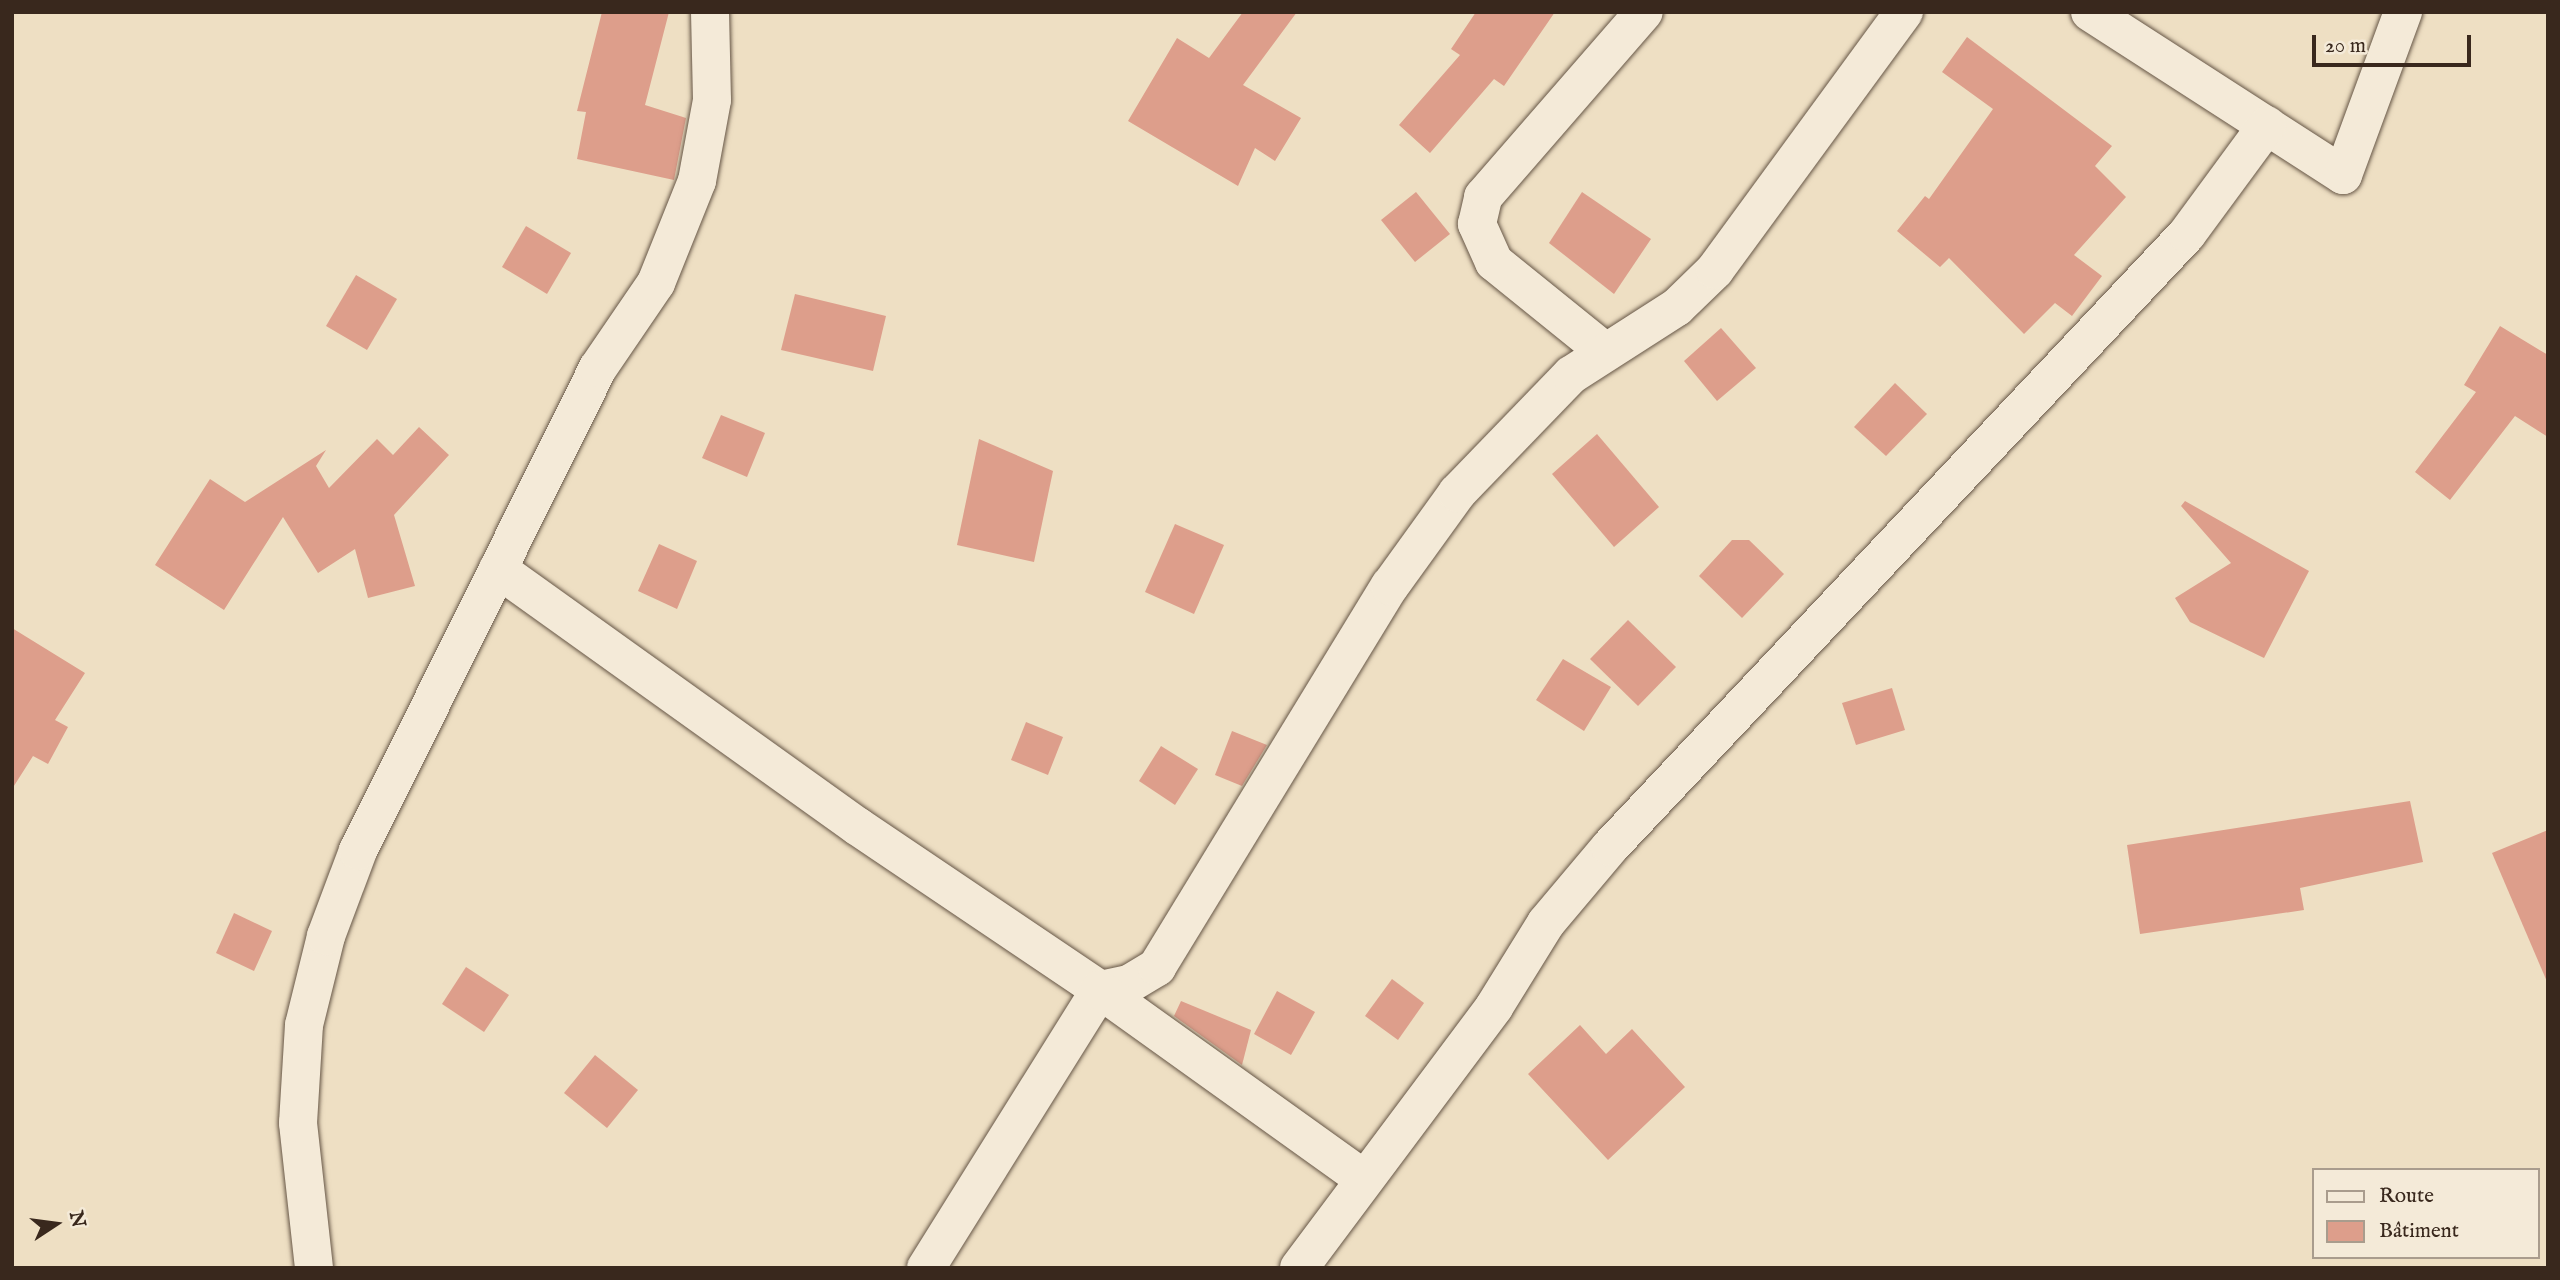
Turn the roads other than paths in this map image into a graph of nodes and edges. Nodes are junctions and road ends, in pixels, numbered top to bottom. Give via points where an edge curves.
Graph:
1 (710, 12) edge
2 (1644, 12) edge
3 (1904, 12) edge
4 (2090, 12) edge
5 (2403, 12) edge
6 (2267, 125) junction
7 (1603, 349) junction
8 (498, 569) junction
9 (1100, 990) junction
10 (1364, 1179) junction
11 (314, 1268) edge
12 (926, 1268) edge
13 (1299, 1268) edge

1 - 8 street via 712,100 697,181 656,283 598,368
2 - 7 street via 1483,197 1477,224 1494,262
3 - 7 street via 1715,270 1677,307
4 - 6 street
5 - 6 street via 2343,175
6 - 10 street via 2187,234 1610,847 1546,923 1494,1007
7 - 9 street via 1457,493 1412,555 1157,967 1129,984
8 - 9 street via 857,826
8 - 11 street via 358,851 326,936 304,1025 298,1123
9 - 10 street
9 - 12 street
10 - 13 street

